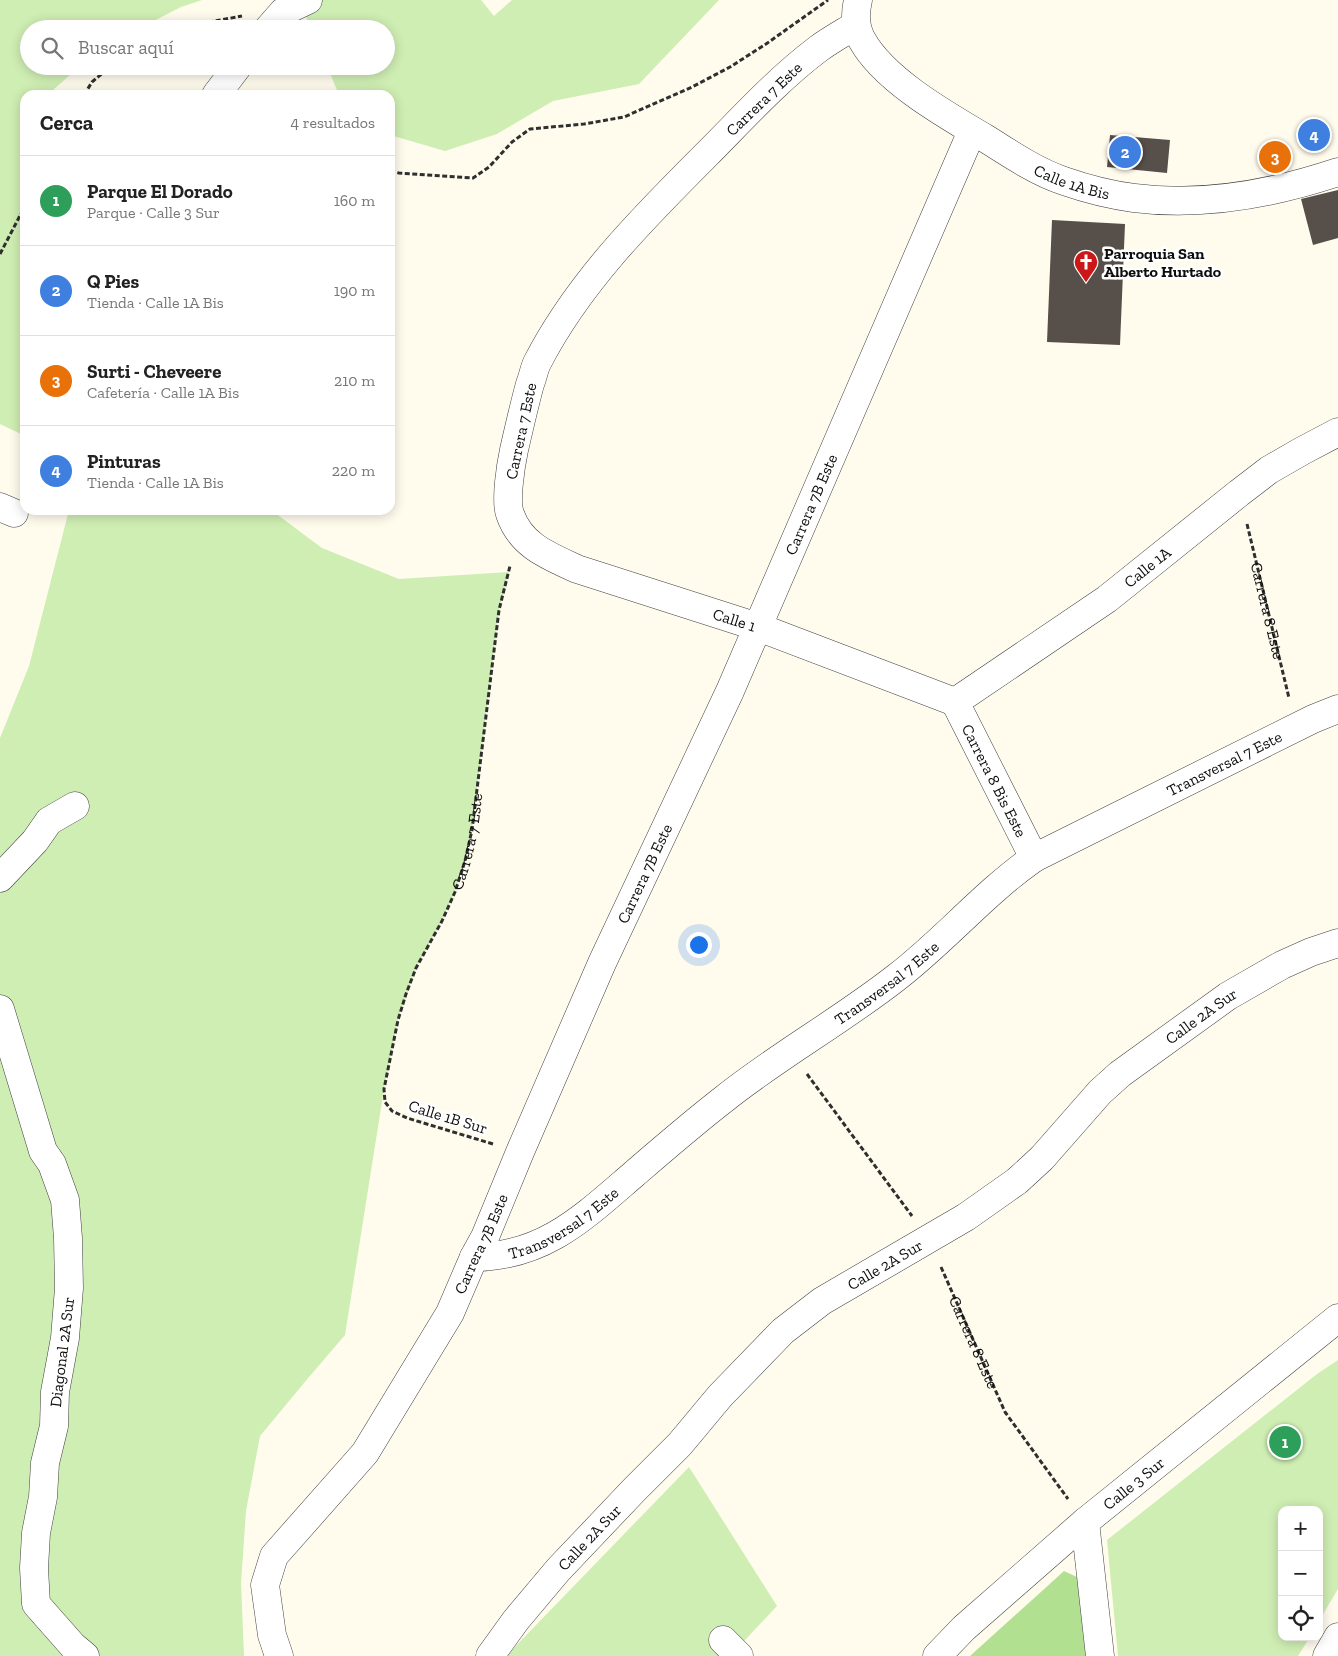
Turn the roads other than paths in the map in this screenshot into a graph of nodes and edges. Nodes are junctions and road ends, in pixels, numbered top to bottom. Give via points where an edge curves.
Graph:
1 (308, 0) edge
2 (857, 12) edge
3 (275, 20) edge
4 (231, 75) edge
5 (220, 90) edge
6 (972, 131) junction
7 (1338, 172) edge
8 (1338, 432) edge
9 (520, 531) joint
10 (758, 627) junction
11 (955, 702) junction
12 (1338, 709) edge
13 (75, 806) dead end
14 (1034, 858) junction
15 (0, 878) edge
16 (1338, 943) edge
17 (0, 1009) edge
18 (474, 1257) junction
19 (1338, 1318) edge
20 (1084, 1522) junction
21 (1338, 1637) edge
22 (85, 1656) edge
23 (278, 1656) edge
24 (490, 1656) edge
25 (937, 1656) edge
26 (1100, 1656) edge
27 (1327, 1656) edge

1 - 3 street
2 - 6 street, Calle 1A Bis via 862,40 884,68 926,102
2 - 9 street, Carrera 7 Este via 783,78 671,190 609,257 567,314 537,364 521,415 508,492 509,512
4 - 5 street
6 - 7 street, Calle 1A Bis via 1063,181 1134,198 1207,201 1243,197
6 - 10 street, Carrera 7B Este
8 - 11 street, Calle 1A via 1269,470 1107,599
9 - 10 street, Calle 1 via 530,544 548,556 577,569
10 - 11 street, Calle 1
10 - 18 street, Carrera 7B Este via 602,963
11 - 14 street, Carrera 8 Bis Este
12 - 14 street, Transversal 7 Este
13 - 15 street via 50,821
14 - 18 street, Transversal 7 Este via 1011,874 899,976 726,1098 574,1224 537,1245 515,1253
16 - 24 street, Calle 2A Sur via 1282,965 1228,996 1120,1074 1017,1181 966,1217 822,1301 783,1331 558,1570
17 - 22 street, Diagonal 2A Sur via 43,1151 60,1184 68,1238 65,1338 36,1533 36,1604
18 - 23 street, Carrera 7B Este via 450,1312 365,1453 274,1556 266,1585
19 - 20 street, Calle 3 Sur
20 - 25 street, Calle 3 Sur via 964,1628
20 - 26 street
21 - 27 street

